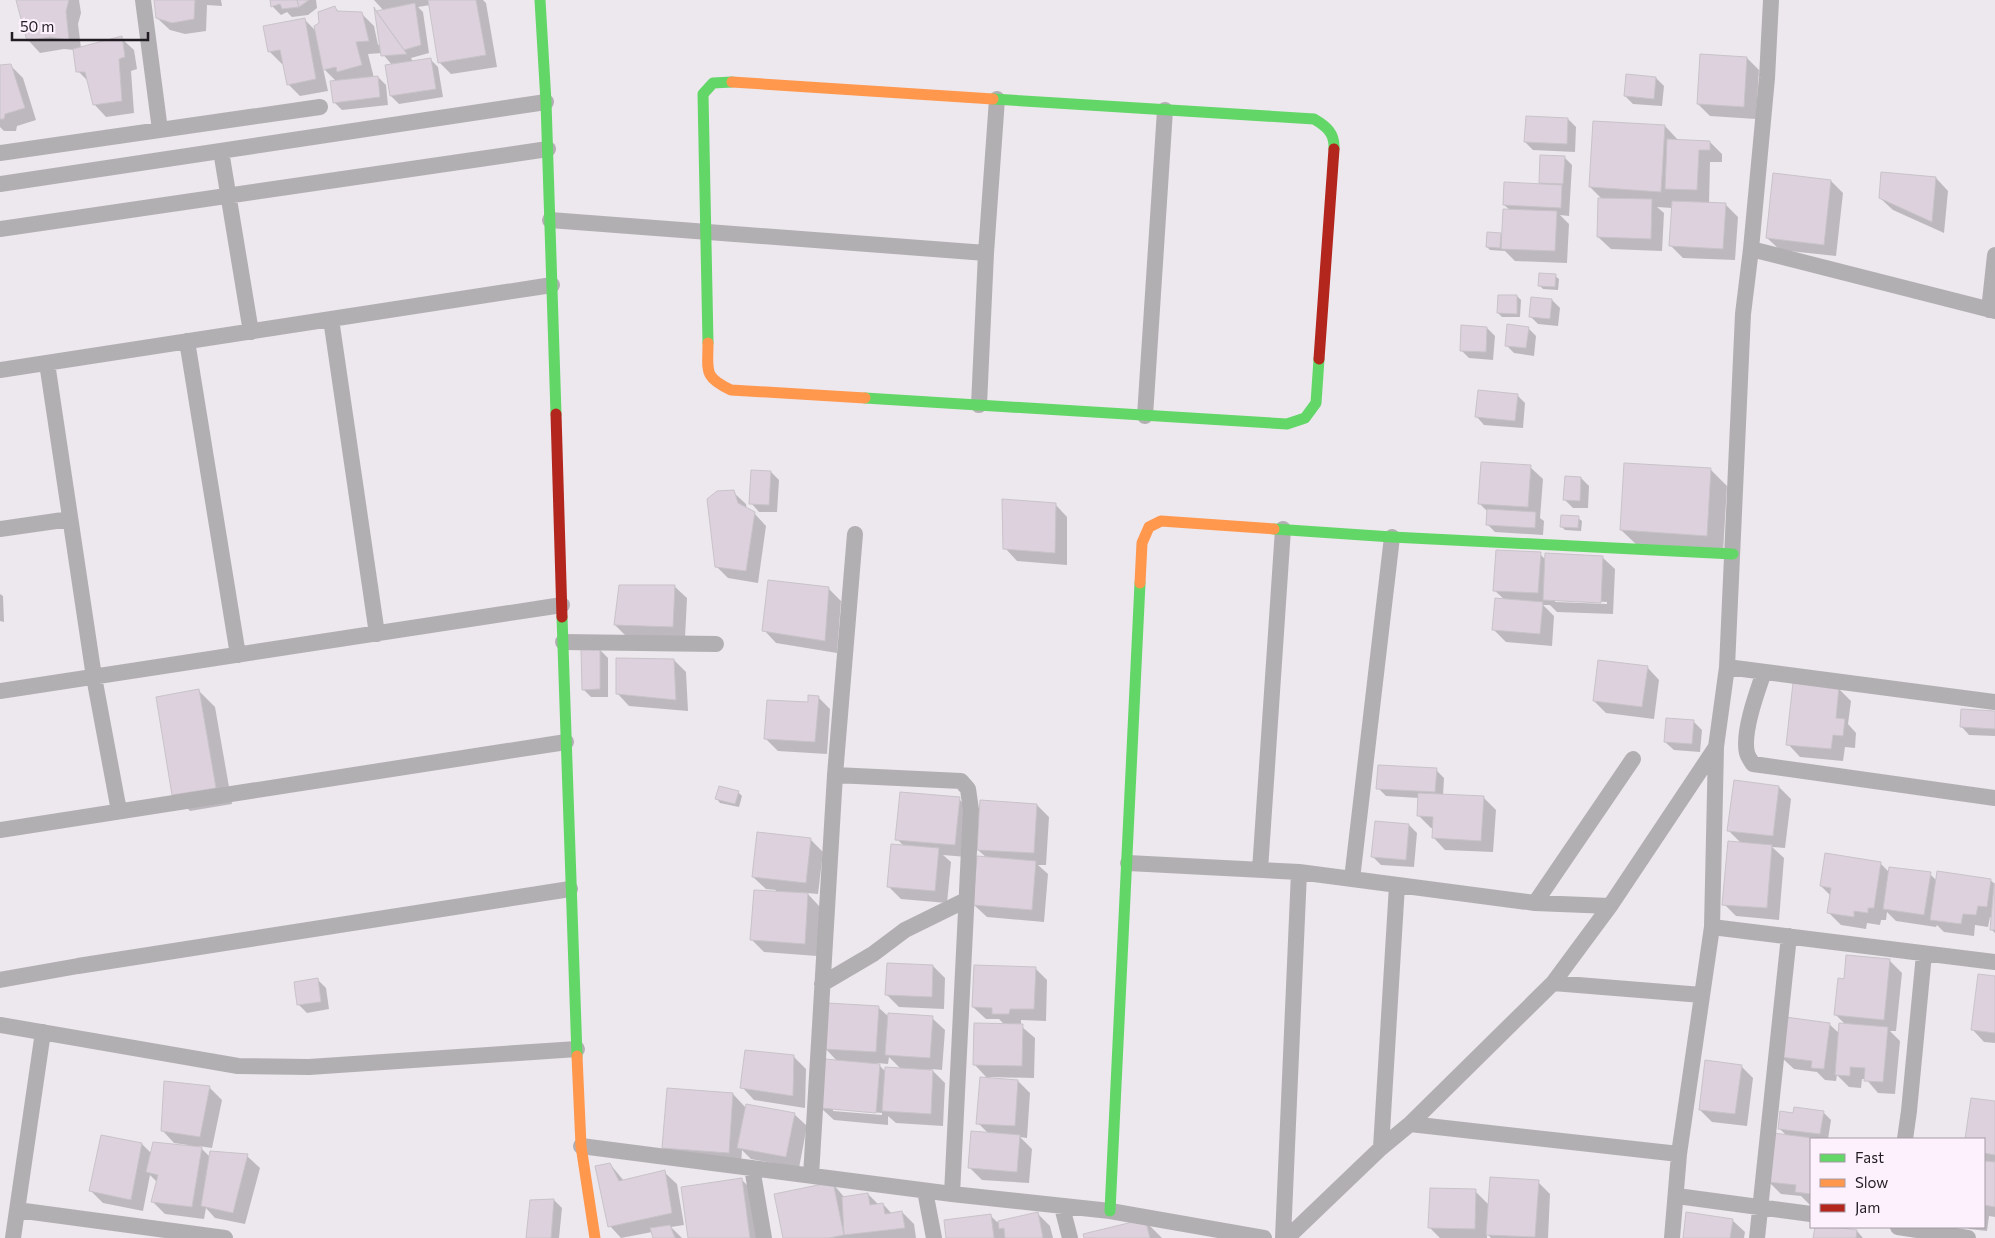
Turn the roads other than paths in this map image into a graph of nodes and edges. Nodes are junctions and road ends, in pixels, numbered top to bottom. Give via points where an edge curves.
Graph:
1 (144, 0) edge
2 (540, 0) edge
3 (1771, 0) edge
4 (997, 99) junction
5 (546, 102) junction
6 (320, 107) dead end
7 (1165, 110) junction
8 (160, 130) junction
9 (548, 149) junction
10 (221, 151) junction
11 (0, 153) edge
12 (0, 184) edge
13 (228, 195) junction
14 (550, 220) junction
15 (0, 228) edge
16 (706, 231) junction
17 (1751, 249) junction
18 (986, 253) junction
19 (1995, 255) edge
20 (552, 285) junction
21 (1992, 310) edge
22 (331, 319) junction
23 (251, 332) junction
24 (187, 341) junction
25 (47, 363) junction
26 (0, 370) edge
27 (979, 406) junction
28 (1145, 416) junction
29 (70, 518) junction
30 (0, 529) edge
31 (1283, 529) junction
32 (855, 534) dead end
33 (1392, 537) junction
34 (1733, 554) junction
35 (562, 605) junction
36 (377, 634) junction
37 (563, 642) junction
38 (716, 644) dead end
39 (238, 655) junction
40 (1727, 667) junction
41 (1764, 672) junction
42 (94, 677) junction
43 (0, 691) edge
44 (1995, 702) edge
45 (566, 742) junction
46 (1716, 747) junction
47 (1633, 759) dead end
48 (835, 775) junction
49 (1995, 798) edge
50 (119, 811) junction
51 (0, 830) edge
52 (1128, 863) junction
53 (1260, 870) junction
54 (1299, 872) junction
55 (1352, 879) junction
56 (1397, 886) junction
57 (570, 889) junction
58 (966, 900) junction
59 (1535, 903) junction
60 (1610, 906) junction
61 (1712, 927) junction
62 (1789, 936) junction
63 (1924, 954) junction
64 (1995, 962) edge
65 (0, 980) edge
66 (1553, 983) junction
67 (822, 984) junction
68 (1702, 995) junction
69 (0, 1025) edge
70 (43, 1032) junction
71 (577, 1049) junction
72 (1410, 1124) junction
73 (1905, 1138) edge
74 (581, 1146) junction
75 (1381, 1148) junction
76 (1679, 1154) junction
77 (752, 1168) junction
78 (810, 1176) junction
79 (925, 1191) junction
80 (952, 1194) junction
81 (1677, 1196) junction
82 (1760, 1206) junction
83 (1062, 1207) junction
84 (17, 1210) junction
85 (1110, 1212) junction
86 (1810, 1214) edge
87 (1904, 1228) edge
88 (148, 1233) edge
89 (13, 1238) edge
90 (225, 1238) edge
91 (594, 1238) edge
92 (764, 1238) edge
93 (934, 1238) edge
94 (1070, 1238) edge
95 (1264, 1238) edge
96 (1285, 1238) edge
97 (1672, 1238) edge
98 (1757, 1238) edge
99 (1968, 1238) edge

1 - 8 street
2 - 5 street
3 - 17 street
4 - 7 street
4 - 16 street via 713,83 703,94
4 - 18 street
5 - 9 street
5 - 10 street
6 - 8 street
7 - 28 street
7 - 28 street via 1314,119 1326,126 1335,139 1335,149 1316,403 1305,418 1287,424
8 - 11 street
9 - 13 street
9 - 14 street
10 - 12 street
10 - 13 street
13 - 15 street
13 - 23 street
14 - 16 street
14 - 20 street
16 - 18 street
16 - 27 street via 708,370 714,382 731,390
17 - 21 street
17 - 34 street via 1743,324
18 - 27 street
19 - 21 street
20 - 22 street
20 - 35 street
22 - 23 street
22 - 36 street
23 - 24 street
24 - 25 street
24 - 39 street
25 - 26 street
25 - 29 street
27 - 28 street
29 - 30 street
29 - 42 street
31 - 33 street
31 - 52 street via 1161,521 1149,527 1142,543
31 - 53 street
32 - 48 street
33 - 34 street
33 - 55 street
34 - 40 street
35 - 36 street
35 - 37 street
36 - 39 street
37 - 38 street
37 - 45 street
39 - 42 street
40 - 41 street
40 - 46 street
41 - 44 street
41 - 49 street via 1746,742 1747,754 1753,764
42 - 43 street
42 - 50 street
45 - 50 street
45 - 57 street
46 - 60 street
46 - 61 street
47 - 59 street
48 - 58 street via 961,781 968,789 971,810
48 - 67 street
50 - 51 street
52 - 53 street
52 - 85 street
53 - 54 street
54 - 55 street
54 - 96 street
55 - 56 street
56 - 59 street
56 - 75 street
57 - 65 street
57 - 71 street
58 - 67 street via 905,930 873,954
58 - 80 street
59 - 60 street
60 - 66 street
61 - 62 street
61 - 68 street
62 - 63 street
62 - 82 street
63 - 64 street
63 - 73 street
66 - 68 street
66 - 72 street
67 - 78 street
68 - 76 street
69 - 70 street
70 - 71 street via 238,1066 309,1067
70 - 84 street
71 - 74 street
72 - 75 street
72 - 76 street
74 - 77 street
74 - 91 street
75 - 96 street
76 - 81 street
77 - 78 street
77 - 92 street
78 - 79 street
79 - 80 street
79 - 93 street
80 - 83 street
81 - 82 street
81 - 97 street
82 - 86 street
82 - 98 street
83 - 85 street
83 - 94 street
84 - 88 street
84 - 89 street
85 - 95 street
87 - 99 street
88 - 90 street

